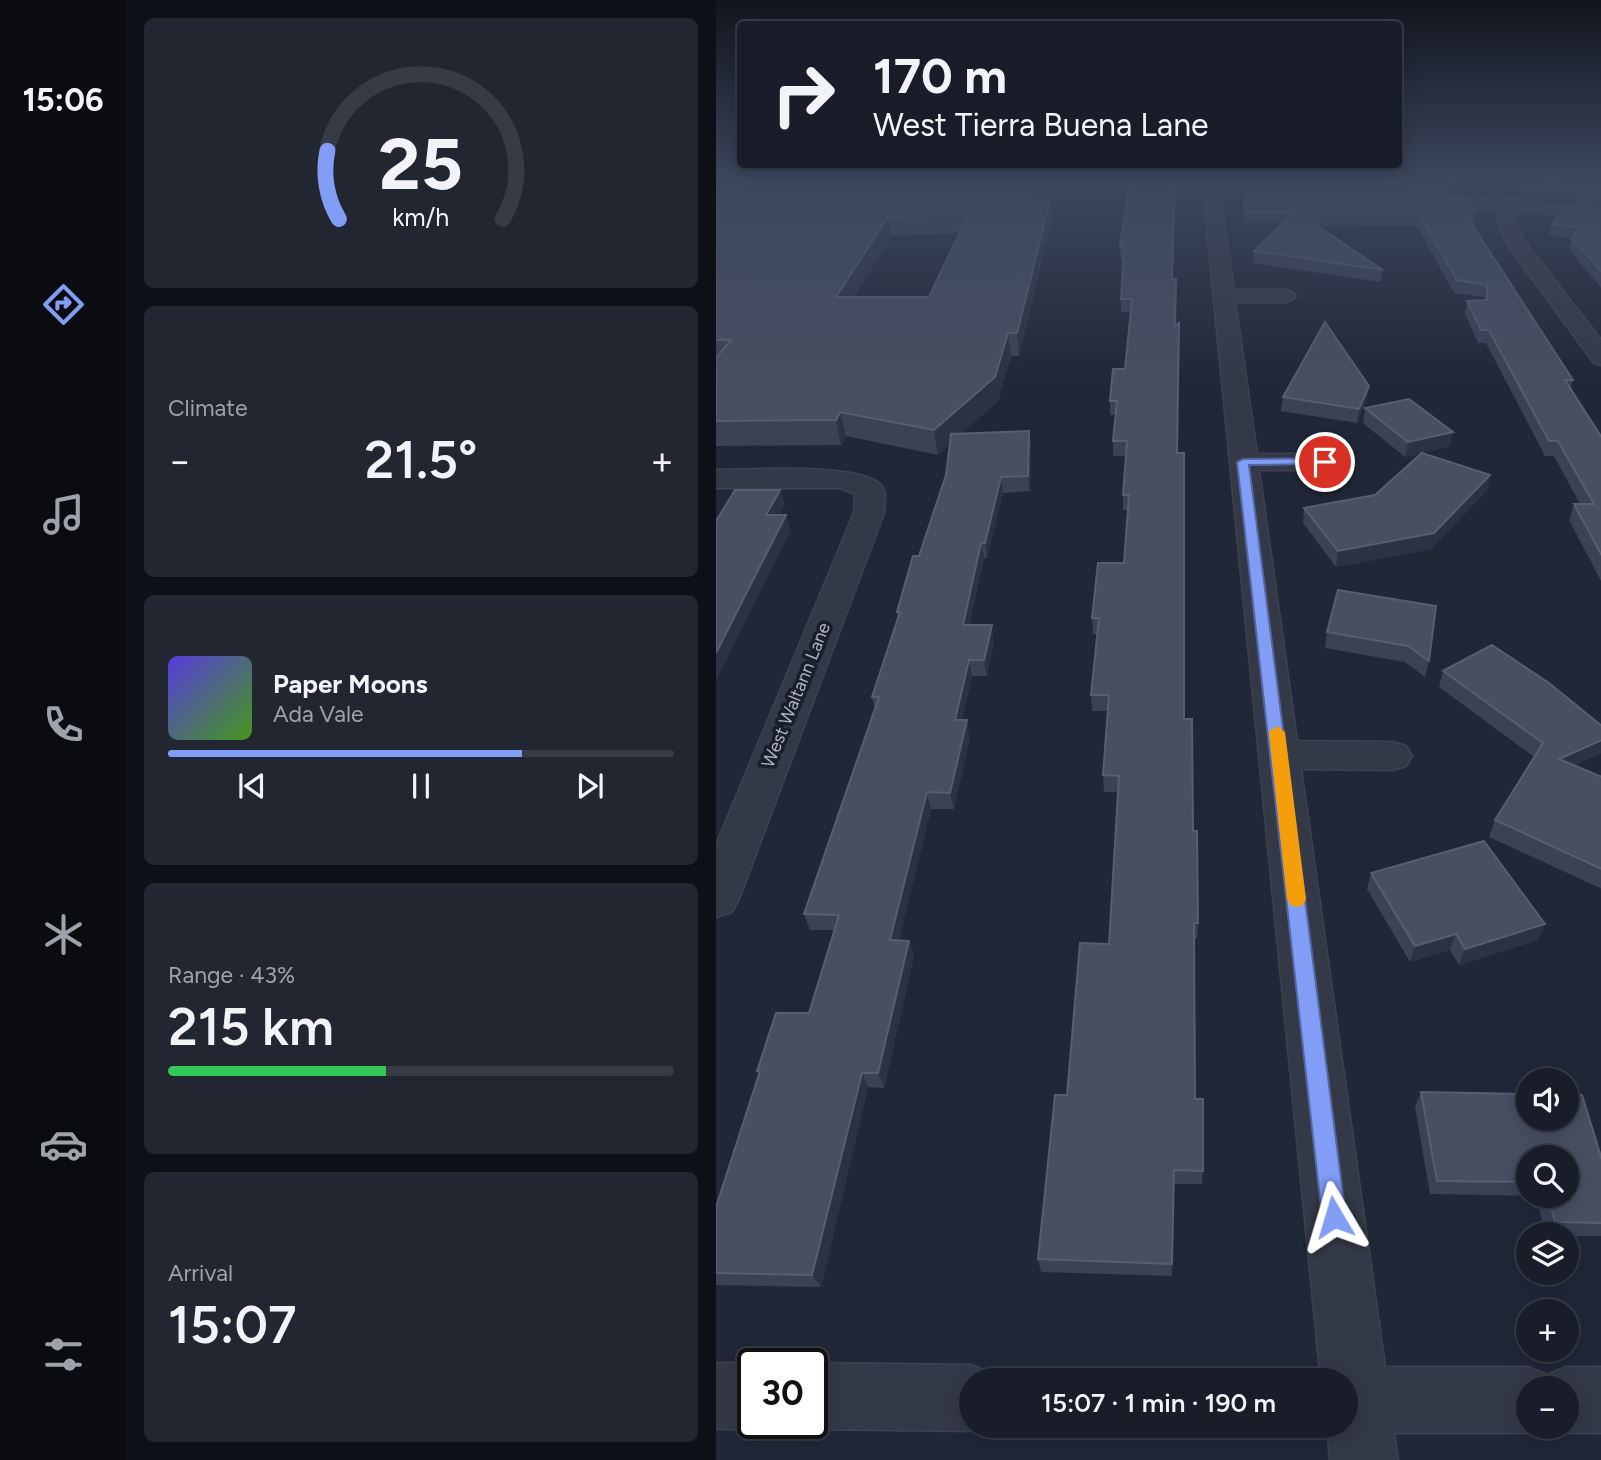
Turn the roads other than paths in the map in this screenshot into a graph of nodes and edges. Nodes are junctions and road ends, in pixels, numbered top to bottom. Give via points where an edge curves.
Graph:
1 (1222, 248) edge
2 (1520, 248) edge
3 (1225, 296) junction
4 (1285, 296) dead end
5 (1601, 358) edge
6 (1243, 462) junction
7 (1325, 462) dead end
8 (716, 479) edge
9 (1280, 755) junction
10 (1392, 756) dead end
11 (716, 899) edge
12 (1350, 1368) edge
13 (716, 1396) edge
14 (737, 1396) edge
15 (828, 1396) edge
16 (959, 1398) edge
17 (1579, 1400) edge
18 (1601, 1400) edge
19 (1516, 1401) edge
20 (1358, 1420) edge

1 - 3 street
2 - 5 street
3 - 4 street
3 - 6 street
6 - 7 street
6 - 9 street
8 - 11 street, West Waltann Lane via 844,479 870,490 869,513
9 - 10 street
9 - 12 street
13 - 14 street
15 - 16 street
17 - 18 street
19 - 20 street

